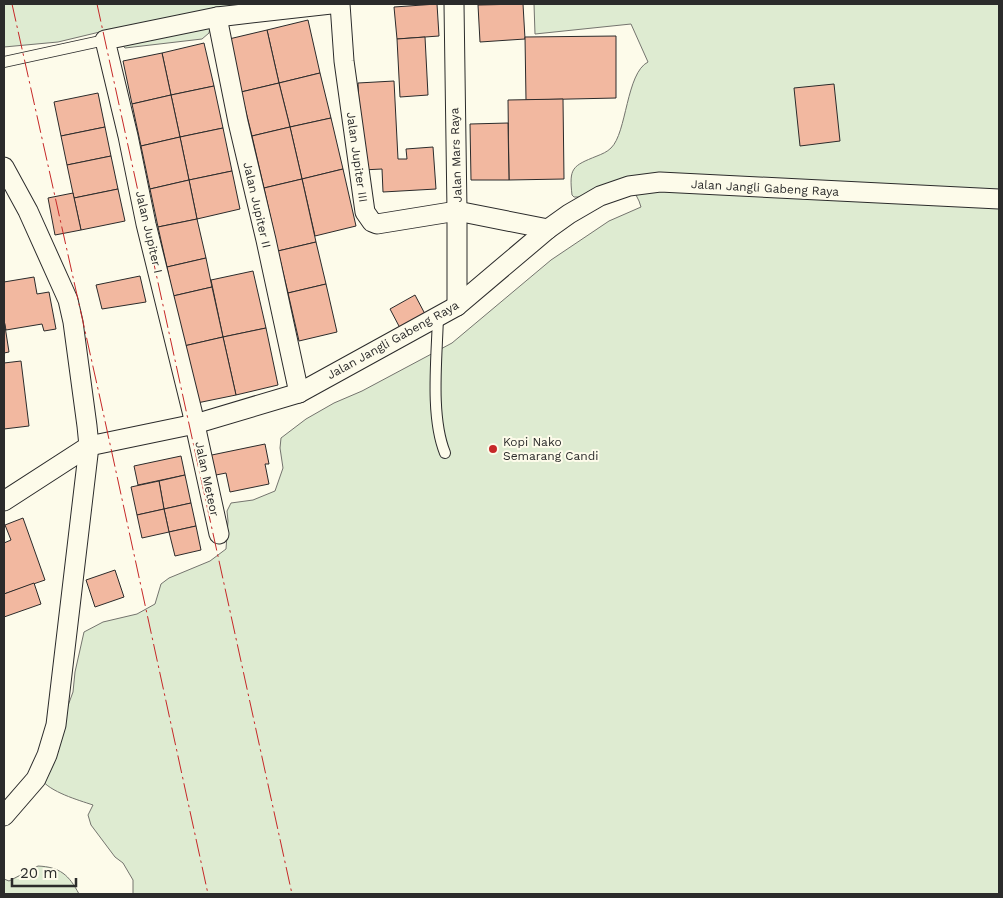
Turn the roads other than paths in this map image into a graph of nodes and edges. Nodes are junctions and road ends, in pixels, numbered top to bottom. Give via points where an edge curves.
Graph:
1 (330, 4) edge
2 (340, 4) edge
3 (454, 4) edge
4 (217, 16) junction
5 (106, 40) junction
6 (4, 62) edge
7 (4, 168) edge
8 (9, 188) edge
9 (999, 199) edge
10 (457, 211) junction
11 (548, 229) junction
12 (457, 306) junction
13 (438, 316) junction
14 (299, 392) junction
15 (195, 424) junction
16 (89, 446) junction
17 (445, 453) dead end
18 (4, 501) edge
19 (219, 534) dead end
20 (4, 816) edge

1 - 4 street
2 - 10 street, Jalan Jupiter III via 344,61 365,212 377,224
3 - 10 street, Jalan Mars Raya
4 - 5 street
4 - 14 street, Jalan Jupiter II
5 - 6 lane
5 - 15 street, Jalan Jupiter I via 146,224
7 - 8 street
8 - 16 street via 28,211 68,300
9 - 11 street, Jalan Jangli Gabeng Raya via 660,182 629,186 600,196
10 - 11 street
10 - 12 street, Jalan Mars Raya
11 - 12 street, Jalan Jangli Gabeng Raya
12 - 13 street, Jalan Jangli Gabeng Raya
13 - 14 street, Jalan Jangli Gabeng Raya
13 - 17 lane via 437,400 440,440
14 - 15 street, Jalan Jangli Gabeng Raya
15 - 16 street, Jalan Jangli Gabeng Raya
15 - 19 street, Jalan Meteor
16 - 18 street
16 - 20 street via 56,726 36,779

